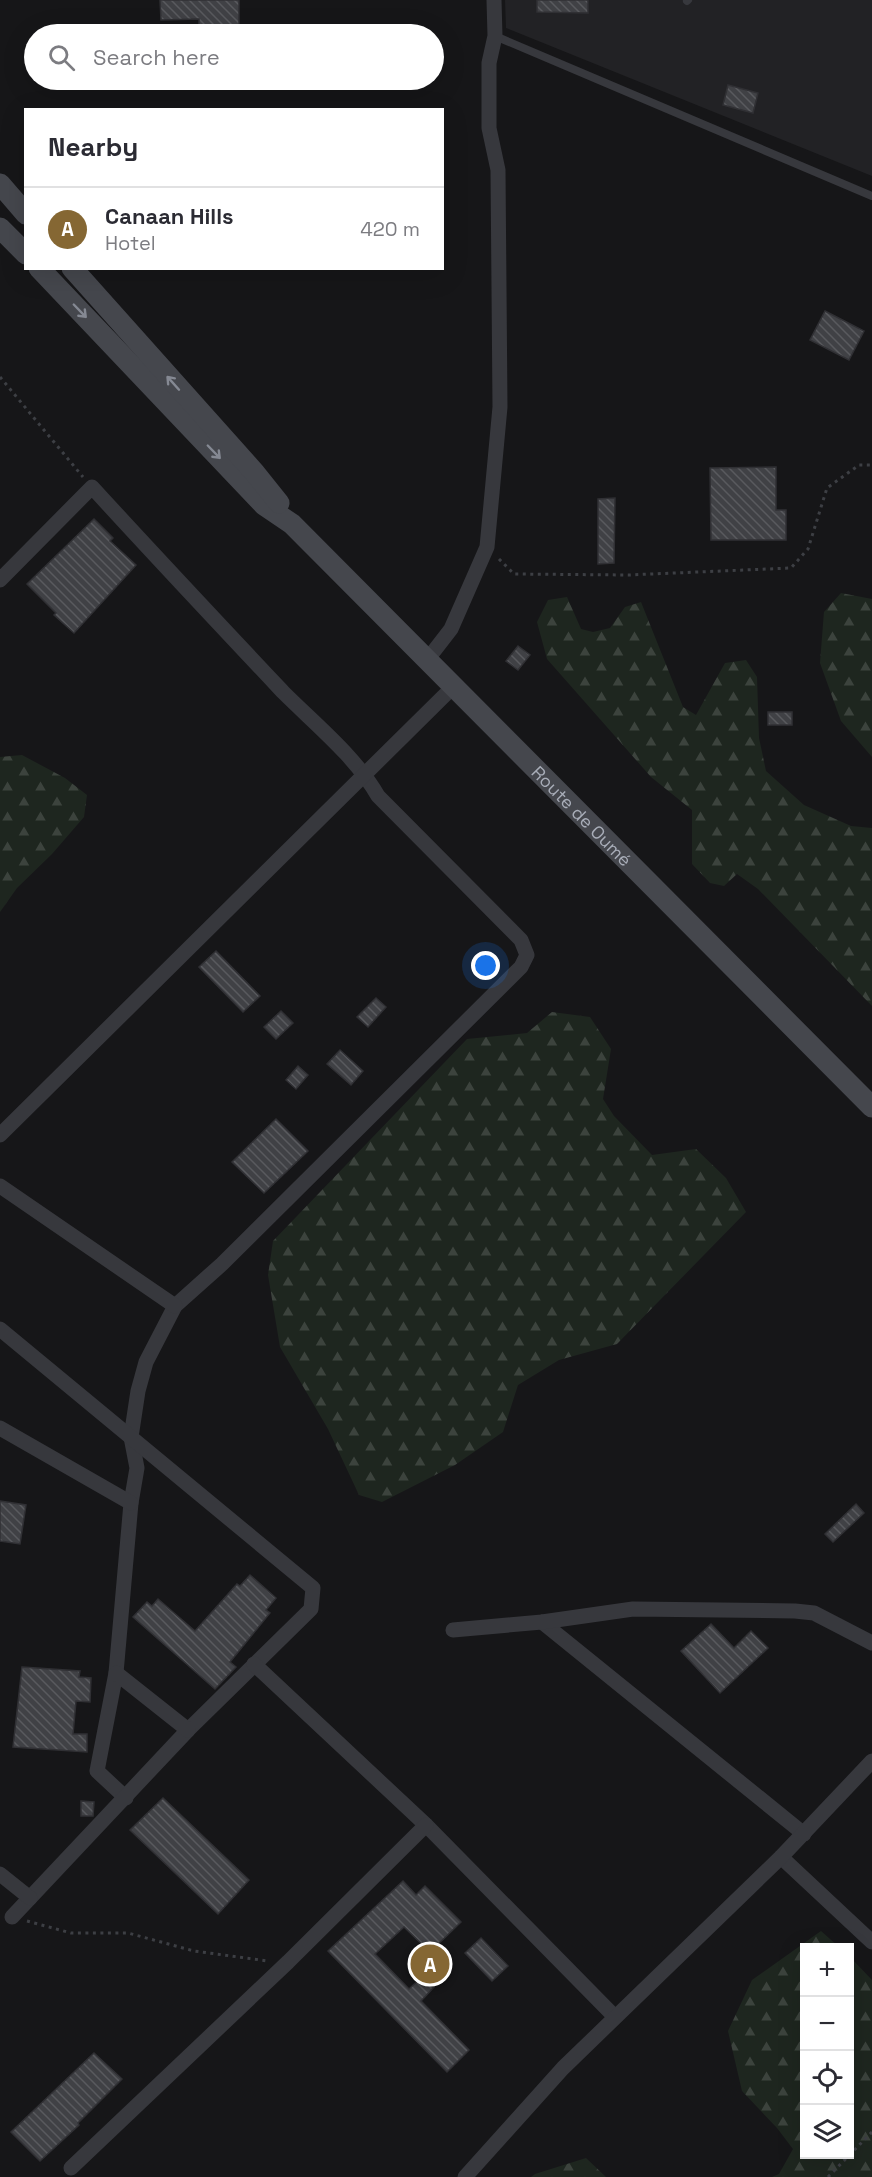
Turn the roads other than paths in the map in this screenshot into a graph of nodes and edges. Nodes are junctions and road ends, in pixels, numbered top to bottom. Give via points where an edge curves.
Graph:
1 (494, 0) edge
2 (495, 36) junction
3 (0, 184) edge
4 (872, 196) edge
5 (24, 212) edge
6 (0, 228) edge
7 (24, 252) edge
8 (41, 270) edge
9 (74, 270) edge
10 (292, 524) junction
11 (0, 580) edge
12 (427, 660) junction
13 (454, 686) junction
14 (365, 773) junction
15 (872, 1107) edge
16 (0, 1135) edge
17 (0, 1186) edge
18 (175, 1306) junction
19 (0, 1329) edge
20 (0, 1428) edge
21 (131, 1437) junction
22 (131, 1503) junction
23 (542, 1622) junction
24 (453, 1630) dead end
25 (872, 1643) edge
26 (254, 1664) junction
27 (116, 1674) junction
28 (188, 1730) junction
29 (872, 1761) edge
30 (126, 1798) junction
31 (426, 1825) junction
32 (804, 1834) junction
33 (781, 1857) junction
34 (0, 1874) edge
35 (30, 1898) junction
36 (12, 1917) road end
37 (872, 1942) edge
38 (615, 2017) junction
39 (71, 2168) dead end
40 (465, 2177) edge

1 - 2 street
2 - 4 lane
2 - 12 street via 489,63 489,128 498,170 500,407 487,548 451,629
3 - 5 main road
6 - 7 main road
8 -> 10 main road via 264,505
10 -> 9 main road via 255,473
10 - 12 main road, Route de Oumé
11 - 14 street via 92,487 185,589
12 - 13 main road, Route de Oumé
13 - 14 street
13 - 15 main road, Route de Oumé
14 - 16 street
14 - 18 street via 378,796 521,940 527,955 513,975
17 - 18 street
18 - 21 street via 146,1362
19 - 21 street
20 - 22 street
21 - 22 street via 137,1468
21 - 26 street via 313,1588 310,1609
22 - 27 street
23 - 24 street
23 - 25 street via 633,1609 795,1611 814,1613
23 - 32 street
26 - 28 street
26 - 31 street
27 - 28 street
27 - 30 street via 97,1771
28 - 30 street
29 - 32 street
30 - 35 street
31 - 38 street
31 - 39 street
32 - 33 street
33 - 37 street
33 - 38 street
34 - 35 street
35 - 36 street
38 - 40 street via 563,2068

